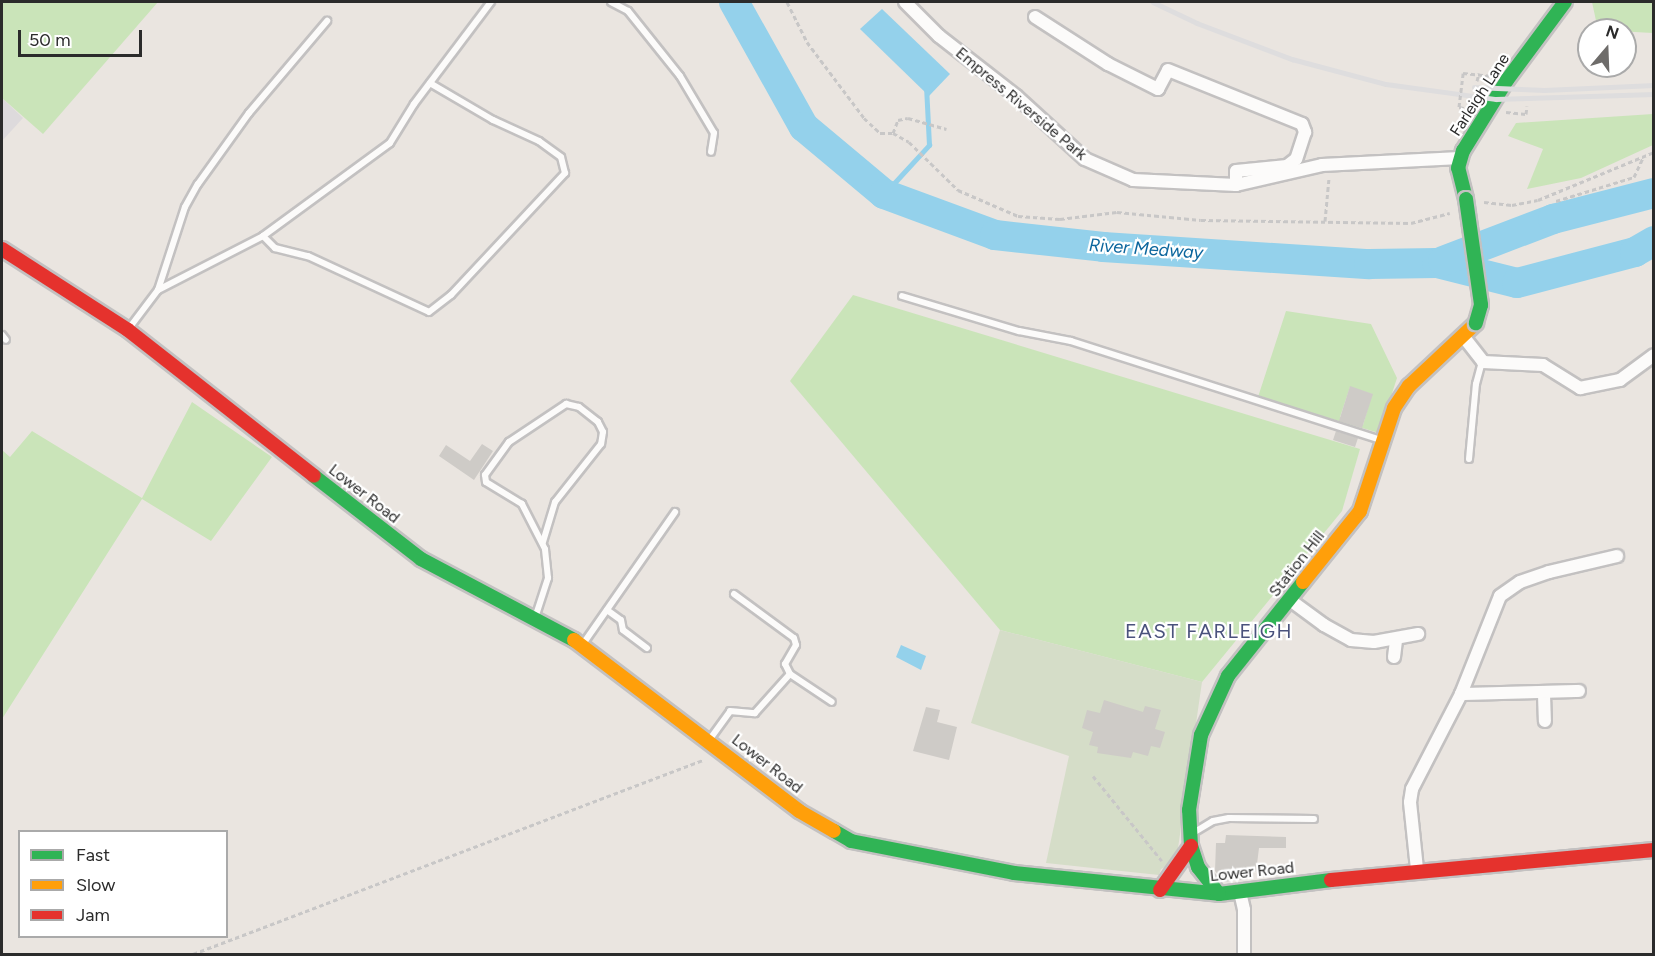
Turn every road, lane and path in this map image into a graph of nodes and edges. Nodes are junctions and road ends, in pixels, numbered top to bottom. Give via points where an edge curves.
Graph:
1 (491, 2) edge
2 (611, 2) edge
3 (787, 2) edge
4 (905, 2) edge
5 (1565, 2) edge
6 (1035, 17) dead end
7 (327, 21) dead end
8 (1477, 81) dead end
9 (430, 83) junction
10 (1527, 106) dead end
11 (1458, 107) dead end
12 (1517, 114) dead end
13 (946, 129) dead end
14 (893, 133) junction
15 (711, 152) dead end
16 (1653, 152) edge
17 (1645, 154) junction
18 (1460, 158) junction
19 (1329, 165) junction
20 (1236, 185) junction
21 (1556, 201) dead end
22 (1467, 203) junction
23 (1325, 221) junction
24 (263, 236) junction
25 (2, 249) edge
26 (158, 290) junction
27 (902, 296) dead end
28 (1476, 323) joint
29 (128, 330) junction
30 (1463, 336) junction
31 (1653, 355) edge
32 (1483, 362) junction
33 (1386, 441) junction
34 (1470, 459) dead end
35 (675, 512) dead end
36 (543, 542) junction
37 (1617, 556) dead end
38 (734, 594) dead end
39 (1290, 600) junction
40 (607, 610) junction
41 (536, 616) junction
42 (1418, 634) dead end
43 (1396, 640) junction
44 (583, 645) junction
45 (647, 648) dead end
46 (1394, 657) dead end
47 (790, 674) junction
48 (1578, 691) dead end
49 (1461, 694) junction
50 (1544, 695) junction
51 (831, 702) dead end
52 (1545, 721) dead end
53 (709, 740) junction
54 (724, 752) junction
55 (1093, 776) dead end
56 (1314, 819) dead end
57 (1190, 840) junction
58 (1653, 850) edge
59 (1417, 869) junction
60 (1172, 874) junction
61 (1160, 890) junction
62 (1240, 892) junction
63 (1219, 894) junction
64 (193, 954) edge
65 (1244, 954) edge

1 - 9 lane
2 - 15 lane via 628,11 680,76 714,133
3 - 14 path via 807,42 864,118 880,132
4 - 20 street, Empress Riverside Park via 939,36 1016,96 1085,159 1133,180
5 - 18 main road, Farleigh Lane via 1507,80
6 - 20 street via 1108,64 1158,89 1168,70 1302,124 1305,132 1296,159 1287,166 1236,171
7 - 26 lane via 249,113 198,184 185,207
8 - 11 path, bridge via 1479,73 1463,73
9 - 24 lane via 390,143
9 - 24 lane via 493,120 539,141 561,157 565,173 451,295 429,312 308,256 275,248
10 - 12 path via 1526,114
13 - 14 path via 908,118 898,120
14 - 23 path via 932,161 944,180 958,190 994,208 1028,218 1060,219 1117,212 1201,220
16 - 17 path
17 - 21 path via 1634,177
17 - 22 path via 1538,200 1512,205
18 - 19 street, Empress Riverside Park
18 - 22 main road, Farleigh Lane
19 - 20 street, Empress Riverside Park
19 - 23 path
22 - 23 path via 1411,223
22 - 28 main road, Farleigh Lane, bridge via 1481,305
24 - 26 lane
25 - 29 main road, Lower Road
26 - 29 lane
27 - 33 lane via 1019,332 1071,341
28 - 30 main road, Station Hill
29 - 41 main road, Lower Road via 421,559
30 - 32 street
30 - 33 main road, Station Hill via 1408,386 1394,408
31 - 32 street via 1620,380 1580,388 1543,365
32 - 34 lane via 1476,384
33 - 39 main road, Station Hill via 1360,511
35 - 40 lane
36 - 36 lane via 522,504 486,482 485,475 509,442 566,404 579,407 598,422 603,432 601,444 555,502
36 - 41 lane via 548,578
37 - 49 street via 1549,572 1520,582 1500,596
38 - 47 lane via 794,638 796,645 786,664
39 - 43 street via 1324,626 1351,640
39 - 57 main road, Station Hill via 1228,676 1213,703 1201,735 1191,788
40 - 44 lane
40 - 45 lane via 621,620 623,630
41 - 44 main road, Lower Road
42 - 43 street
43 - 46 street
44 - 53 main road, Lower Road
47 - 51 lane
47 - 53 lane via 755,713 730,711
48 - 50 street
49 - 50 street
49 - 59 street via 1412,789
50 - 52 street
53 - 54 main road, Lower Road
54 - 61 main road, Lower Road via 799,811 852,841 1014,873
54 - 64 path
55 - 60 path
56 - 57 lane via 1229,818 1213,821
57 - 60 main road
57 - 63 main road, Station Hill via 1204,878
58 - 59 main road, Lower Road
59 - 62 main road, Lower Road
60 - 61 main road
61 - 63 main road, Lower Road
62 - 63 main road, Lower Road
62 - 65 street

